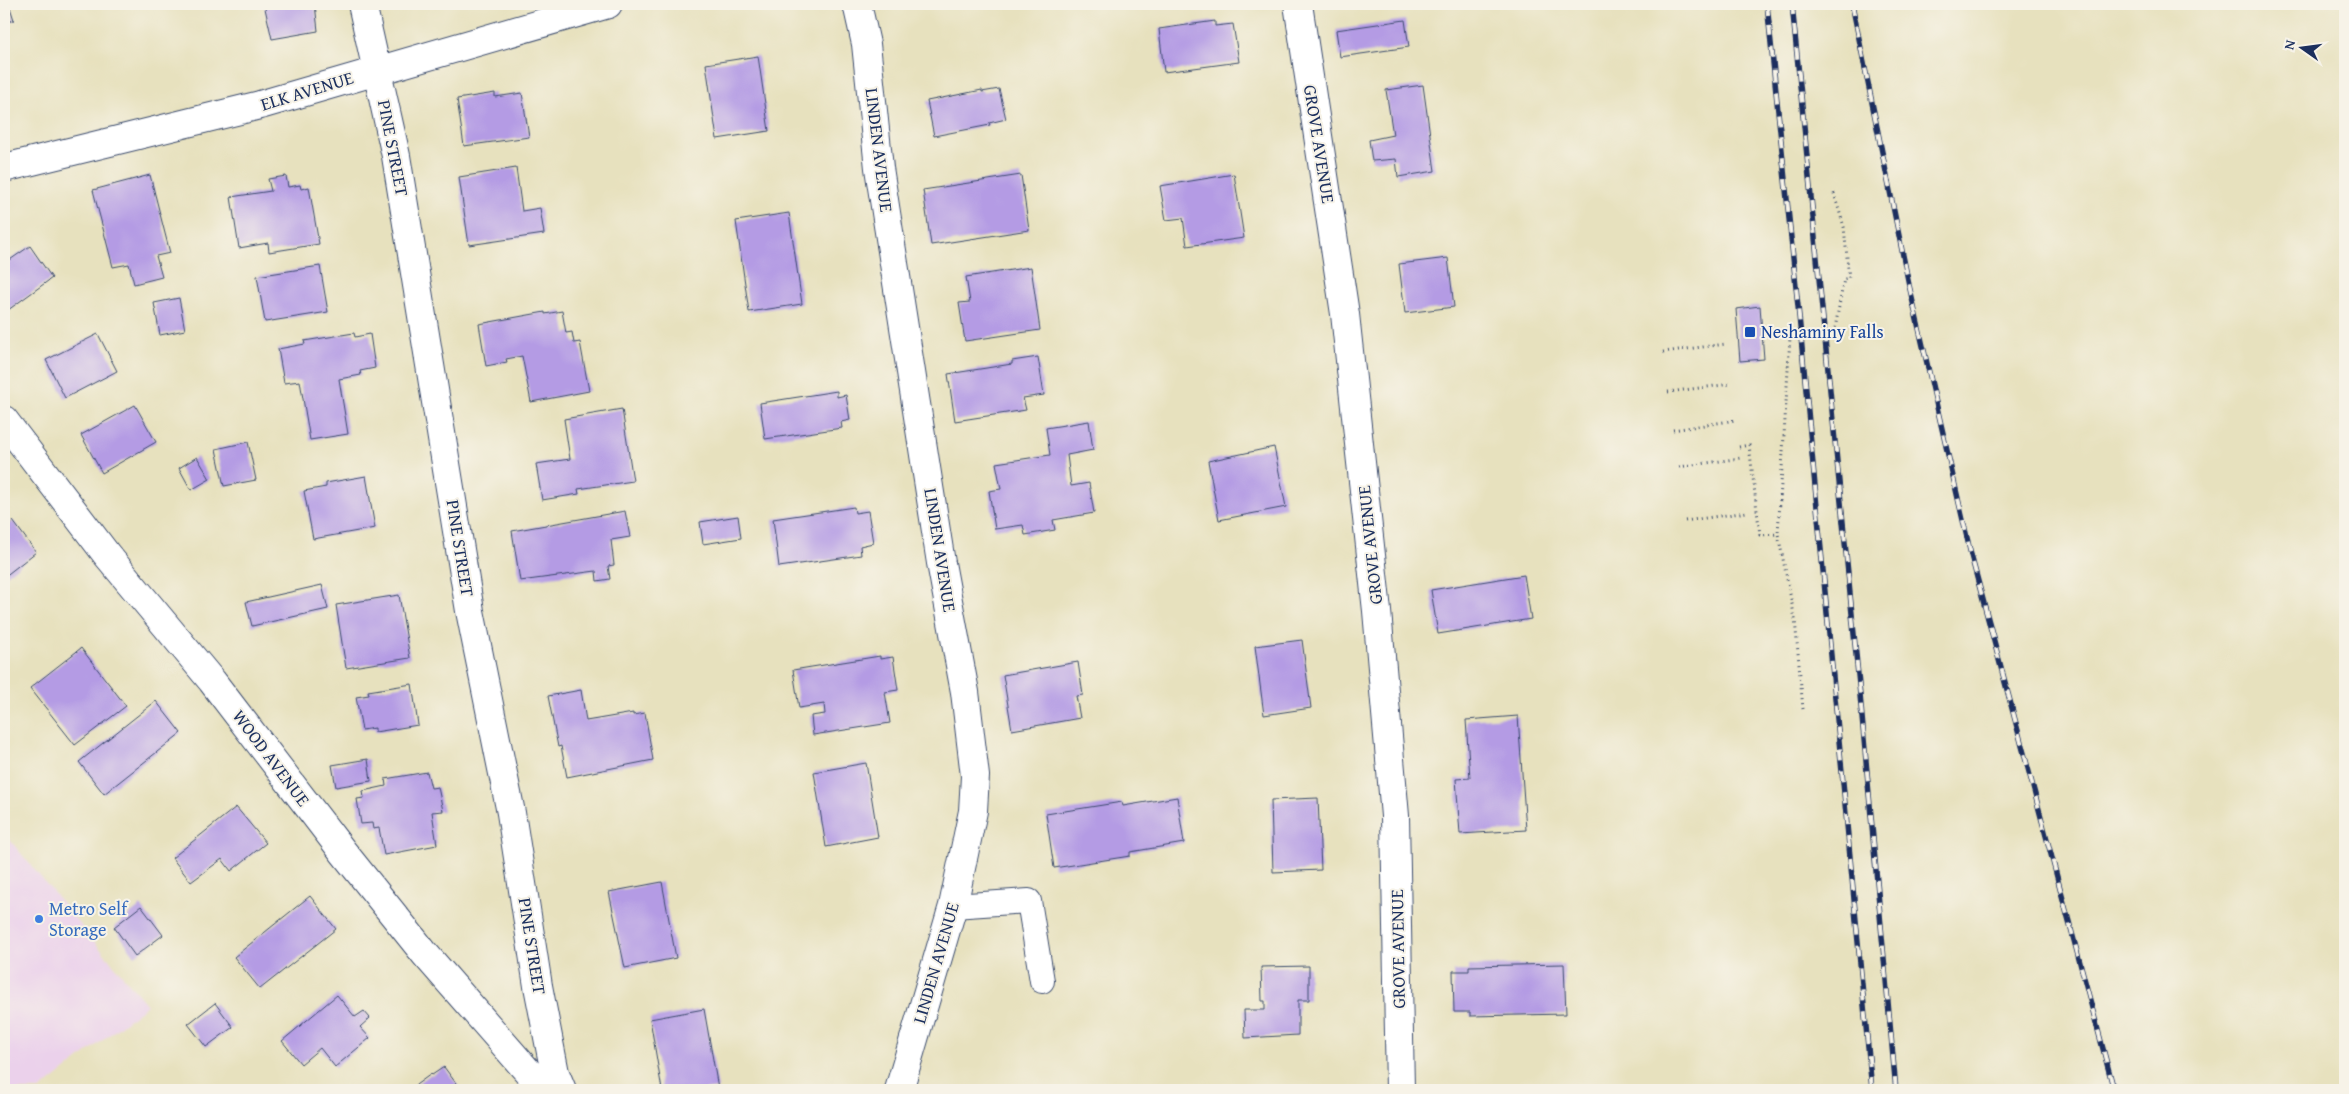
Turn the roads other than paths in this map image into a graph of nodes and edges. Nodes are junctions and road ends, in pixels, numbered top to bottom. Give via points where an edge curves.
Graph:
1 (362, 4) edge
2 (608, 4) edge
3 (857, 4) edge
4 (1298, 4) edge
5 (377, 69) junction
6 (4, 168) edge
7 (4, 420) edge
8 (953, 906) junction
9 (1042, 981) dead end
10 (544, 1090) edge
11 (562, 1090) edge
12 (899, 1090) edge
13 (1400, 1090) edge

1 - 5 street, PINE STREET
2 - 5 street, ELK AVENUE
3 - 8 street, LINDEN AVENUE via 866,44 879,168 941,563 965,692 975,776 973,812
4 - 13 street, GROVE AVENUE via 1345,314 1377,611 1395,816
5 - 6 street, ELK AVENUE via 260,105
5 - 11 street, PINE STREET via 396,156 470,611 511,813 538,986 555,1073
7 - 10 street, WOOD AVENUE via 107,555 212,681 412,938
8 - 9 lane via 1029,901
8 - 12 street, LINDEN AVENUE

